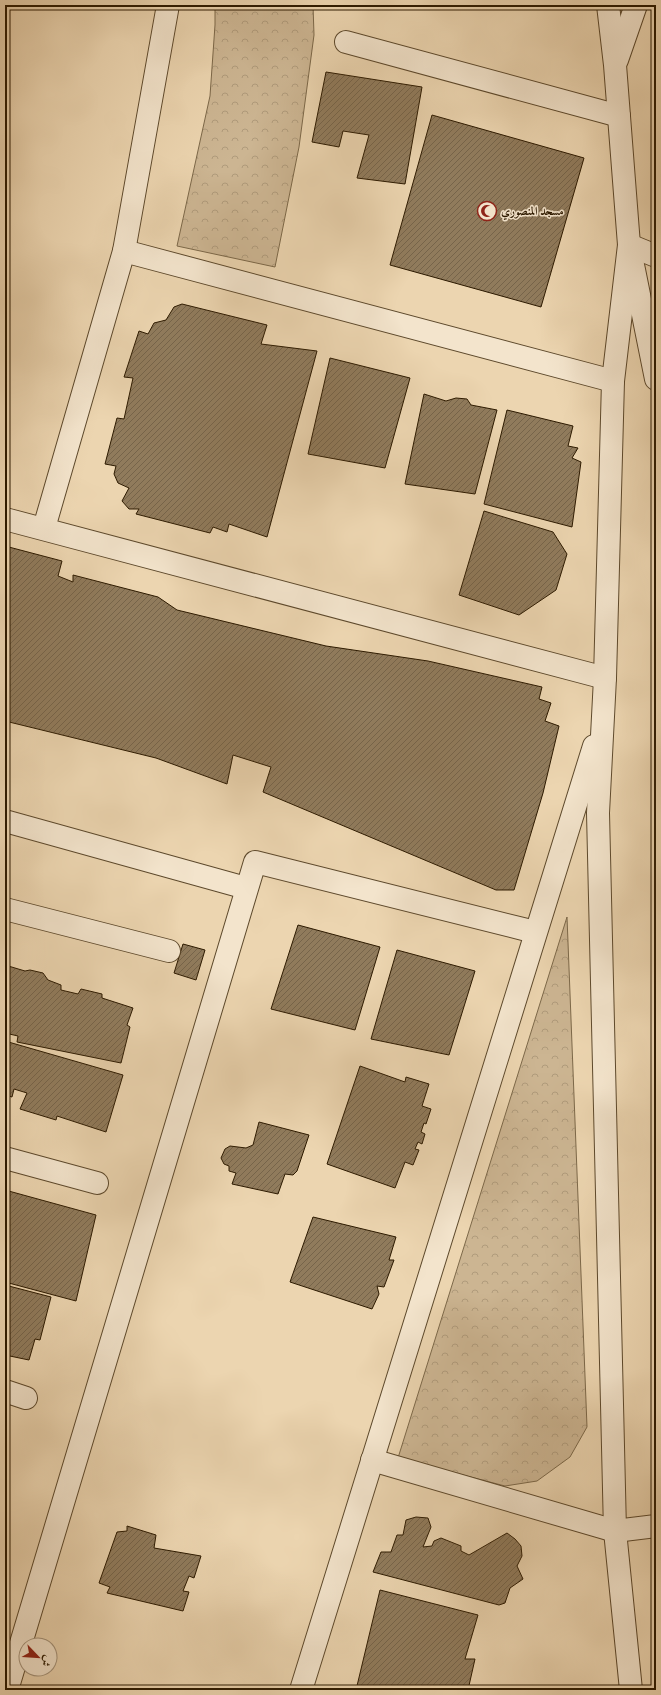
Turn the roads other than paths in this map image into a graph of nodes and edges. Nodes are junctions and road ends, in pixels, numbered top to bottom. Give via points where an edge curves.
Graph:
1 (168, 5) edge
2 (608, 5) edge
3 (636, 5) edge
4 (346, 42) dead end
5 (615, 65) junction
6 (619, 116) junction
7 (629, 245) junction
8 (124, 251) junction
9 (656, 256) edge
10 (656, 379) edge
11 (613, 381) junction
12 (5, 519) edge
13 (44, 528) junction
14 (605, 678) junction
15 (603, 717) junction
16 (5, 821) edge
17 (246, 888) junction
18 (5, 909) edge
19 (535, 932) junction
20 (169, 951) dead end
21 (5, 1158) edge
22 (97, 1183) dead end
23 (5, 1391) edge
24 (26, 1398) dead end
25 (372, 1460) junction
26 (656, 1526) edge
27 (615, 1531) junction
28 (7, 1690) edge
29 (301, 1690) edge
30 (631, 1690) edge

1 - 8 street
2 - 5 street
3 - 5 street
4 - 6 street
5 - 6 street
6 - 7 street
7 - 9 street
7 - 10 street
7 - 11 street
8 - 11 street
8 - 13 street
11 - 14 street
12 - 13 street
13 - 14 street
14 - 15 street
15 - 19 street
15 - 27 street via 598,814
16 - 17 street
17 - 19 street via 255,862
17 - 28 street
18 - 20 street
19 - 25 street
21 - 22 street
23 - 24 street
25 - 27 street
25 - 29 street
26 - 27 street
27 - 30 street

